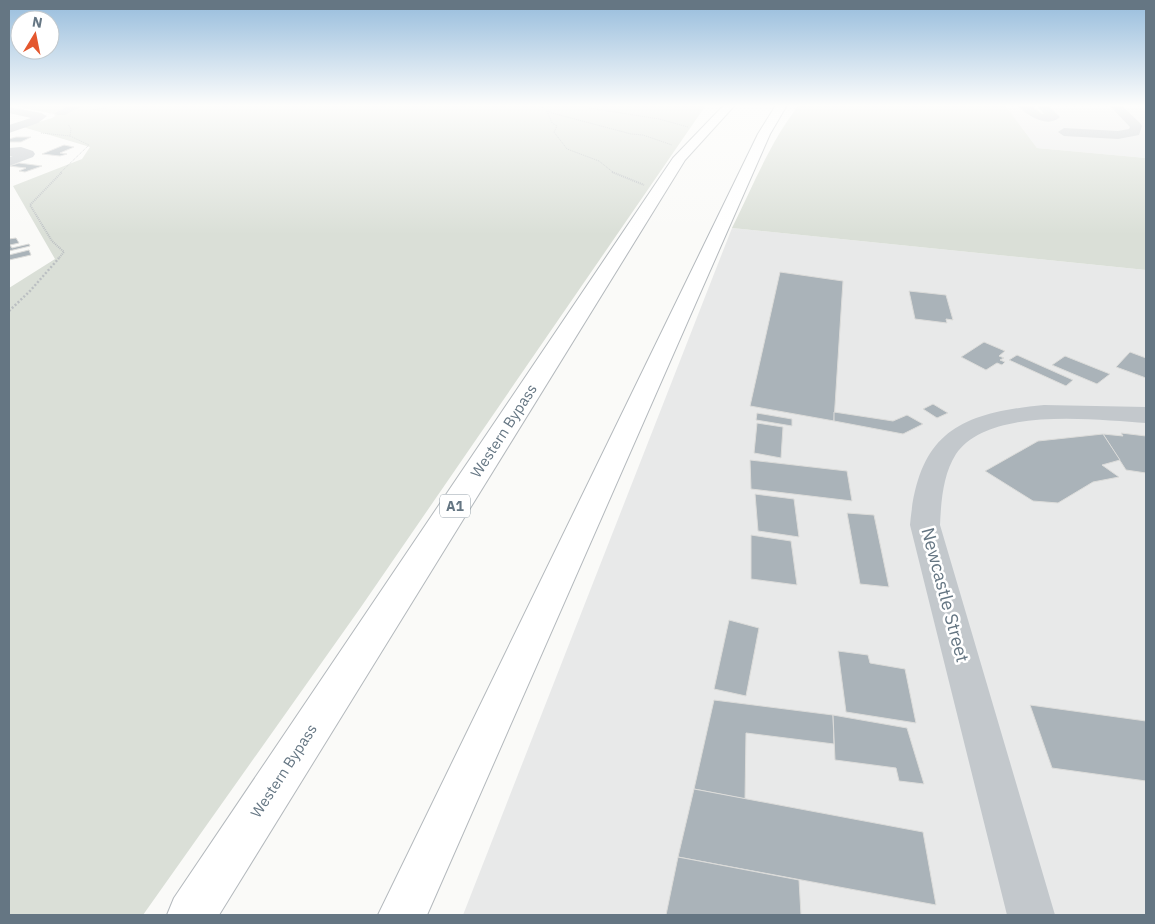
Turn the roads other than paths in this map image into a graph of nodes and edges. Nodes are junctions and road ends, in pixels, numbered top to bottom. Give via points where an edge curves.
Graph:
1 (686, 148) edge
2 (688, 148) edge
3 (757, 148) edge
4 (9, 152) edge
5 (683, 153) junction
6 (9, 162) edge
7 (1146, 416) edge
8 (190, 915) edge
9 (402, 915) edge
10 (1031, 915) edge

1 - 5 highway
2 - 5 highway, Western Bypass / A1
3 - 9 highway
4 - 6 street via 28,154
5 - 8 highway, Western Bypass / A1
7 - 10 street, Newcastle Street via 1041,412 992,420 950,444 941,456 928,496 926,525

